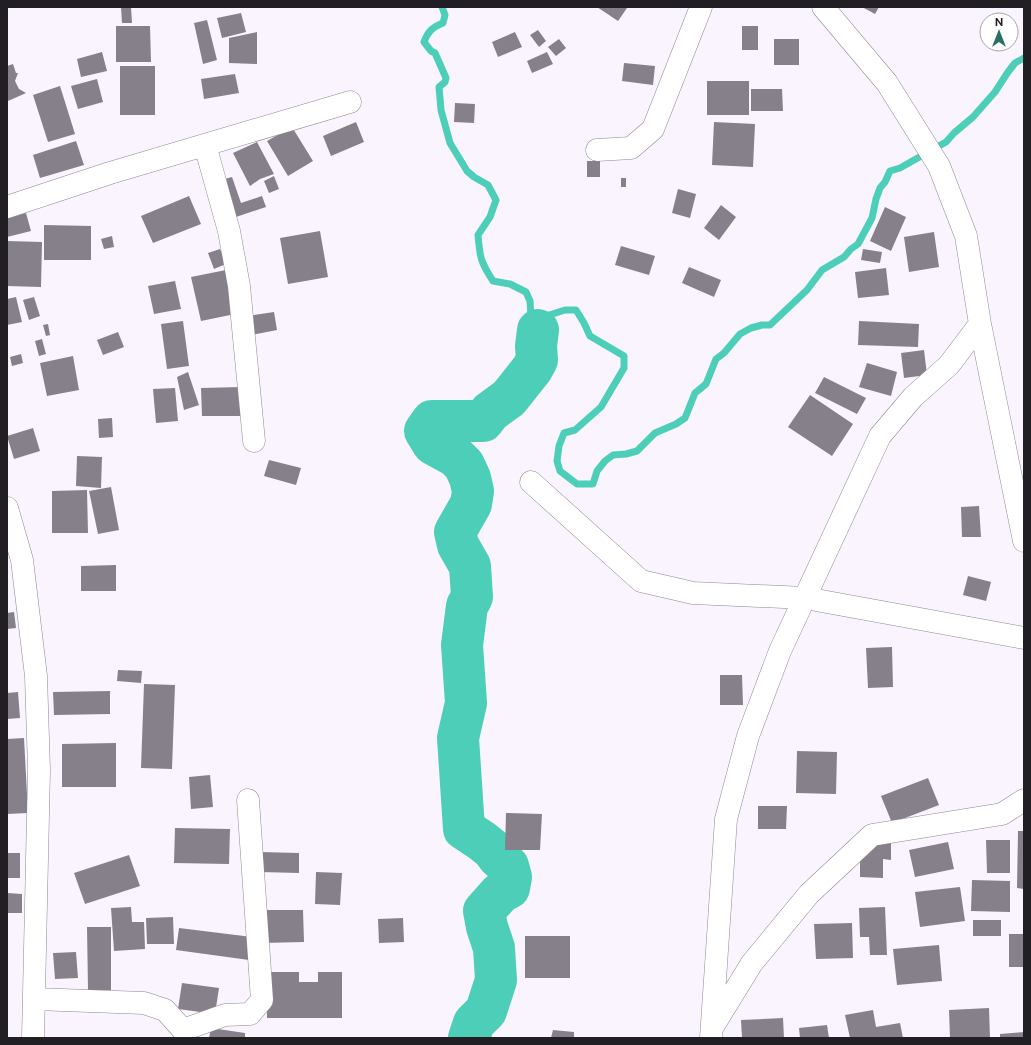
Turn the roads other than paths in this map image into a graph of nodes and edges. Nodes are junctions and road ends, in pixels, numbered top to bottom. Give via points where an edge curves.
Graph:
1 (701, 7) edge
2 (823, 7) edge
3 (350, 102) dead end
4 (205, 145) junction
5 (597, 150) dead end
6 (7, 207) edge
7 (980, 324) junction
8 (254, 441) dead end
9 (531, 482) dead end
10 (7, 508) edge
11 (1024, 541) edge
12 (14, 563) edge
13 (805, 598) junction
14 (1024, 638) edge
15 (248, 800) dead end
16 (1024, 800) edge
17 (35, 999) junction
18 (185, 1034) edge
19 (711, 1035) edge
20 (33, 1038) edge

1 - 5 street via 654,129 631,148
2 - 7 street via 887,83 939,166 966,236
3 - 4 street
4 - 6 street
4 - 8 street via 229,231 239,286
7 - 11 street
7 - 13 street via 949,365 913,397 880,436
9 - 13 street via 641,581 694,593
10 - 12 street
12 - 17 street via 36,676 38,762
13 - 14 street
13 - 19 street via 780,651 748,736 726,819
15 - 18 street via 262,1000 250,1014 225,1015
16 - 19 street via 1002,814 872,835 809,894 756,957
17 - 18 street via 144,1003 165,1010
17 - 20 street

